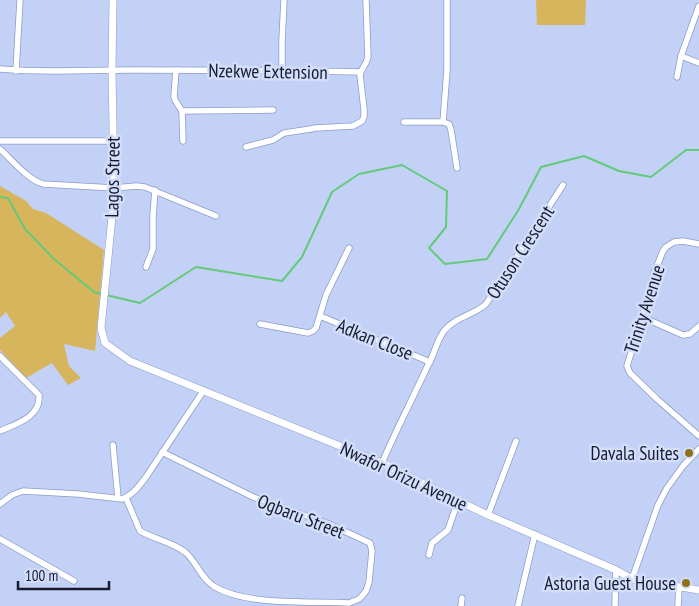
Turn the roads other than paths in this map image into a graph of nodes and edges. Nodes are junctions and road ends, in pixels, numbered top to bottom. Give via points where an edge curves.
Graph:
1 (20, 0) edge
2 (113, 0) edge
3 (284, 0) edge
4 (366, 0) edge
5 (447, 0) edge
6 (699, 6) edge
7 (681, 56) junction
8 (699, 63) edge
9 (0, 69) edge
10 (16, 70) junction
11 (112, 70) junction
12 (176, 70) junction
13 (282, 70) junction
14 (360, 72) junction
15 (677, 77) dead end
16 (273, 110) dead end
17 (182, 111) junction
18 (404, 122) dead end
19 (443, 122) junction
20 (0, 141) edge
21 (113, 141) junction
22 (183, 141) dead end
23 (246, 147) dead end
24 (0, 148) edge
25 (457, 168) dead end
26 (563, 185) dead end
27 (114, 188) junction
28 (155, 190) junction
29 (216, 216) dead end
30 (699, 244) edge
31 (349, 248) dead end
32 (146, 267) dead end
33 (320, 316) junction
34 (642, 317) junction
35 (260, 324) dead end
36 (699, 326) edge
37 (113, 350) joint
38 (0, 356) edge
39 (430, 362) junction
40 (204, 390) junction
41 (0, 431) edge
42 (699, 436) edge
43 (516, 440) dead end
44 (113, 445) dead end
45 (699, 449) edge
46 (162, 452) junction
47 (382, 463) junction
48 (118, 498) junction
49 (126, 498) junction
50 (458, 501) junction
51 (0, 504) edge
52 (488, 515) junction
53 (535, 534) junction
54 (0, 539) edge
55 (429, 555) dead end
56 (616, 570) junction
57 (632, 579) junction
58 (74, 580) dead end
59 (679, 587) junction
60 (699, 590) edge
61 (462, 598) dead end
62 (340, 604) edge
63 (461, 606) edge
64 (518, 606) edge
65 (615, 606) edge
66 (678, 606) edge

1 - 10 street
2 - 11 street, Lagos Street
3 - 13 street
4 - 14 street via 368,57
5 - 19 street
6 - 7 street
7 - 8 street
7 - 15 street
9 - 10 street, Nzekwe Extension
10 - 11 street, Nzekwe Extension
11 - 12 street, Nzekwe Extension
11 - 21 street, Lagos Street
12 - 13 street, Nzekwe Extension
12 - 17 street via 174,96
13 - 14 street, Nzekwe Extension
14 - 23 street via 364,117 358,124 284,133 273,140
16 - 17 street
17 - 22 street
18 - 19 street
19 - 25 street via 450,126
20 - 21 street
21 - 27 street, Lagos Street
24 - 27 street via 36,182
26 - 39 street, Otuson Crescent via 493,296 481,309 446,329
27 - 28 street via 136,186
27 - 37 street, Lagos Street via 101,328 105,343
28 - 29 street
28 - 32 street via 153,246
30 - 34 street, Trinity Avenue via 683,241 666,247 654,273
31 - 33 street, Adkan Close via 326,295
33 - 35 street, Adkan Close via 316,328 308,333
33 - 39 street, Adkan Close
34 - 36 street via 683,336
34 - 42 street, Trinity Avenue via 628,371
37 - 40 street, Nwafor Orizu Avenue via 130,361
38 - 41 street via 39,395 32,415
39 - 47 street, Otuson Crescent
40 - 46 street
40 - 47 street, Nwafor Orizu Avenue
43 - 52 street
44 - 48 street
45 - 57 street via 683,466 658,505
46 - 49 street via 137,489
46 - 62 street, Ogbaru Street via 253,497 329,524 370,543 371,566 366,590 355,601
47 - 50 street, Nwafor Orizu Avenue
48 - 49 street
48 - 51 street via 22,491
49 - 62 street, Ogbaru Street via 140,530 184,552 207,582 230,594
50 - 52 street, Nwafor Orizu Avenue
50 - 55 street via 448,530 432,543
52 - 53 street, Nwafor Orizu Avenue
53 - 56 street, Nwafor Orizu Avenue
53 - 64 street
54 - 58 street
56 - 57 street, Nwafor Orizu Avenue
56 - 65 street
57 - 59 street, Nwafor Orizu Avenue
59 - 60 street, Nwafor Orizu Avenue
59 - 66 street
61 - 63 street

